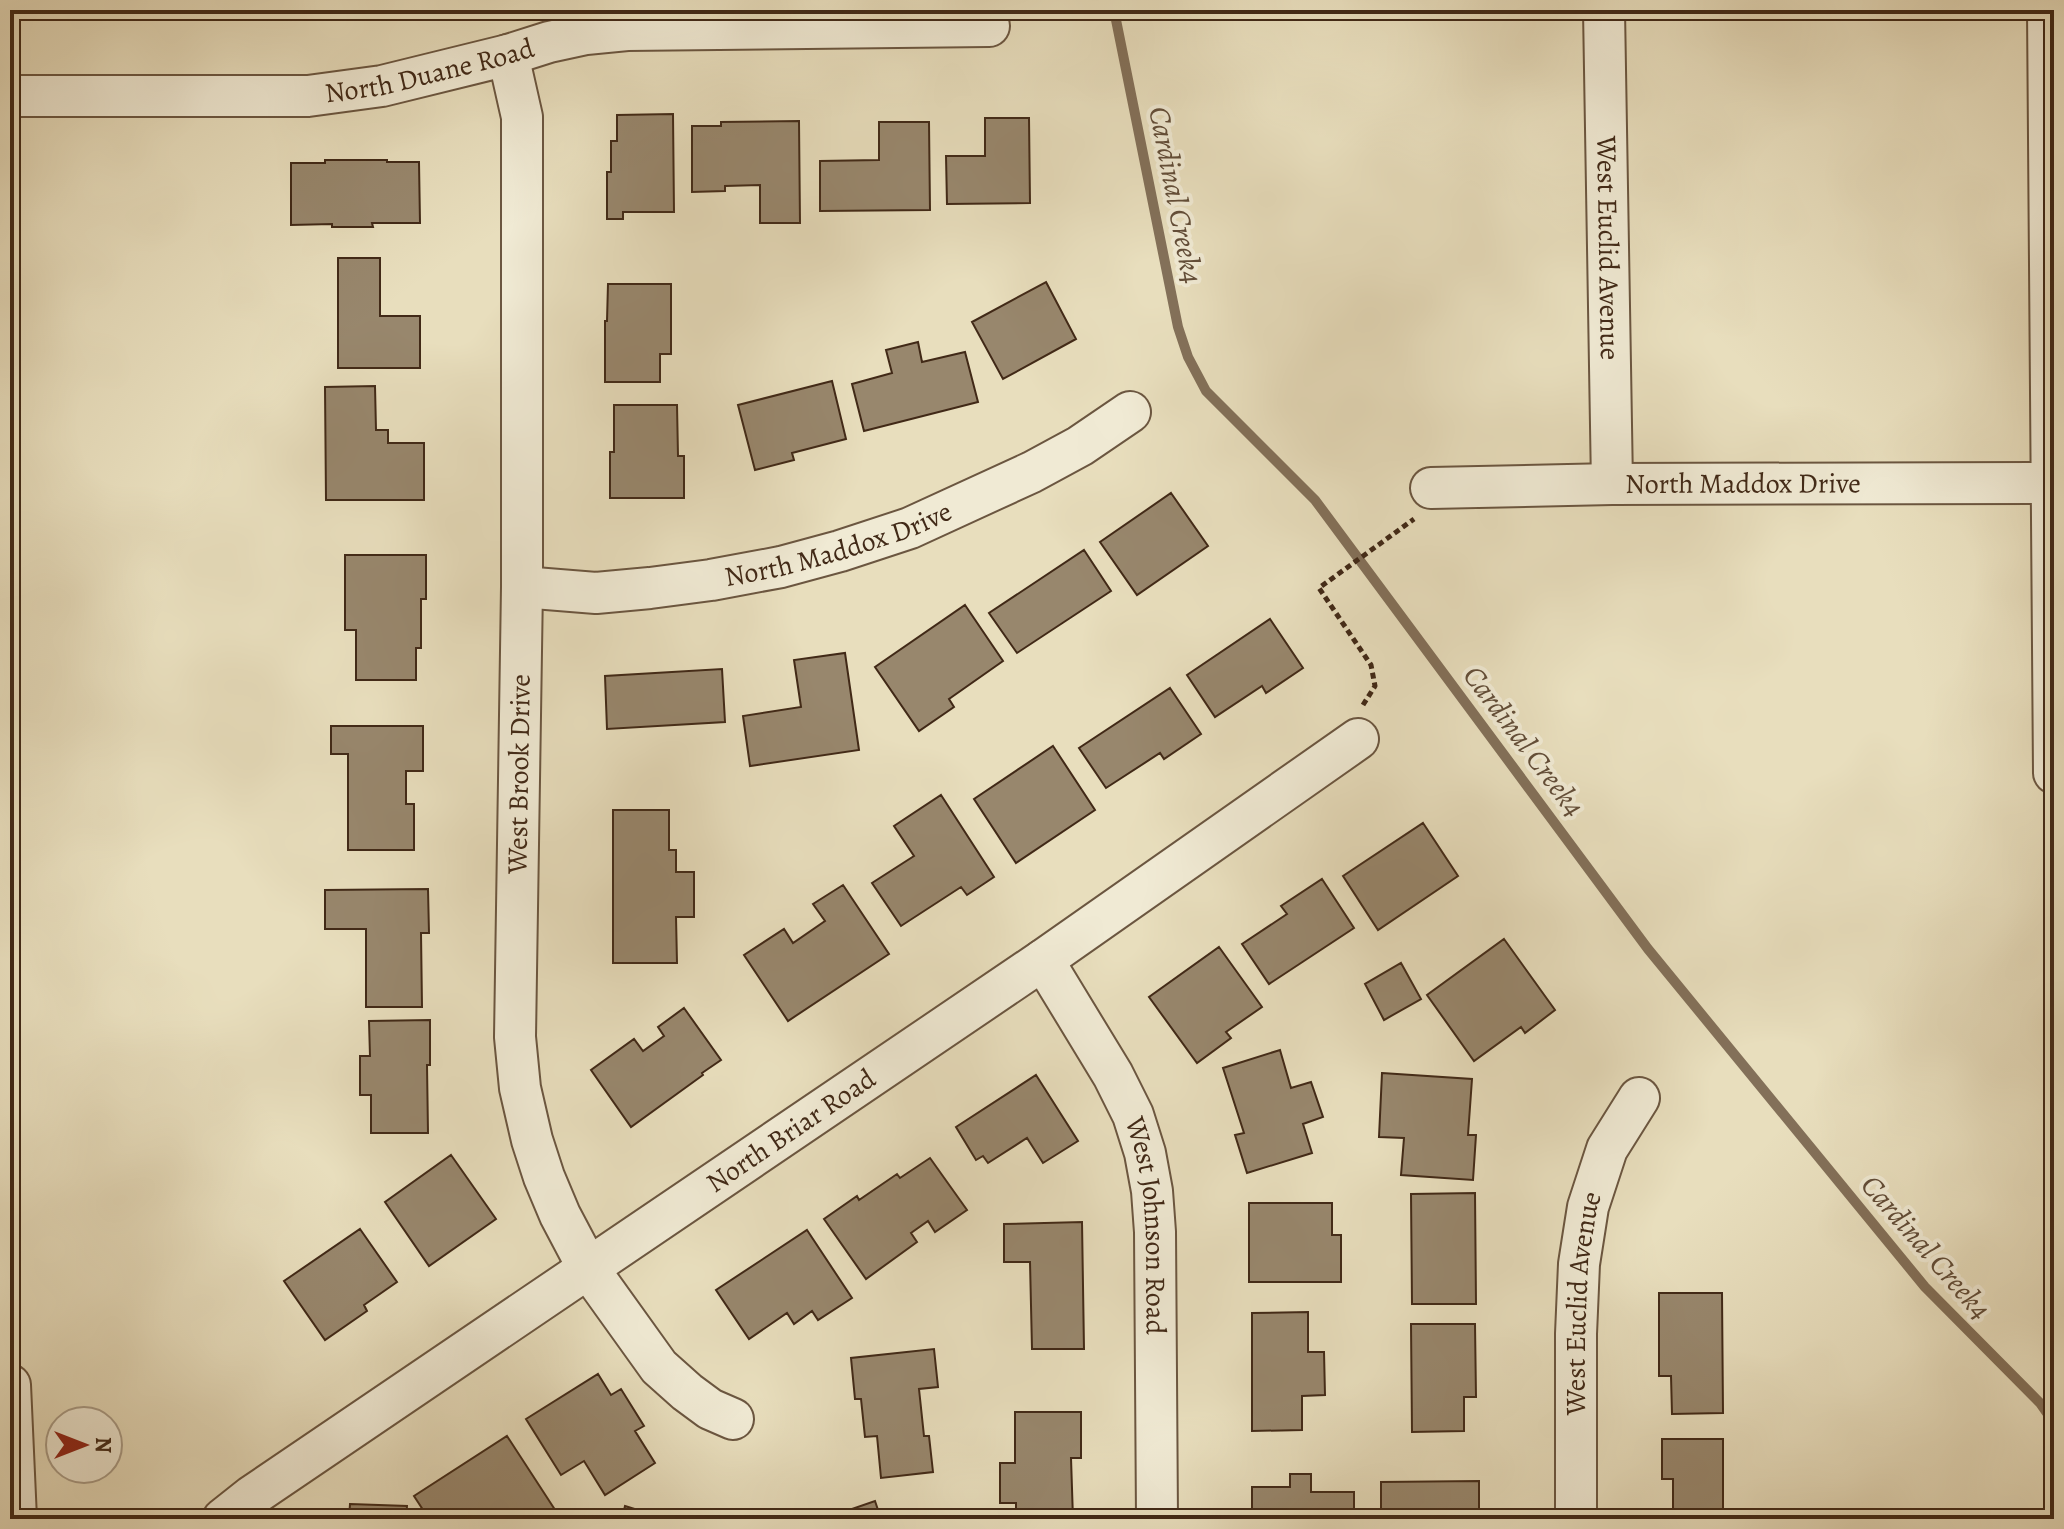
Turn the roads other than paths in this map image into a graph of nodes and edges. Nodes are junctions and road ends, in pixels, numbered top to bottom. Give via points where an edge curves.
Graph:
1 (1604, 10) edge
2 (2048, 10) edge
3 (989, 26) dead end
4 (508, 55) junction
5 (10, 96) edge
6 (1130, 412) dead end
7 (2053, 483) edge
8 (1612, 484) junction
9 (1431, 488) dead end
10 (522, 587) junction
11 (1358, 739) road end
12 (2054, 773) edge
13 (1043, 960) junction
14 (1639, 1098) dead end
15 (588, 1268) junction
16 (10, 1385) edge
17 (733, 1419) dead end
18 (16, 1519) edge
19 (223, 1519) edge
20 (1157, 1519) edge
21 (1576, 1519) edge

1 - 8 street, West Euclid Avenue
2 - 7 street
3 - 4 street, North Duane Road via 627,30 586,34
4 - 5 street, North Duane Road via 382,86 308,96
4 - 10 street, West Brook Drive via 522,117
6 - 10 street, North Maddox Drive via 1032,472 910,528 840,551 781,567 650,588 596,593
7 - 8 street, North Maddox Drive
7 - 12 street
8 - 9 street, North Maddox Drive
10 - 15 street, West Brook Drive via 515,1037 532,1140 560,1215
11 - 13 street, North Briar Road
13 - 15 street, North Briar Road
13 - 20 street, West Johnson Road via 1113,1075 1145,1153 1155,1232
14 - 21 street, West Euclid Avenue via 1607,1149 1588,1207 1579,1264
15 - 17 street, West Brook Drive via 659,1367 710,1409
15 - 19 street, North Briar Road
16 - 18 street

